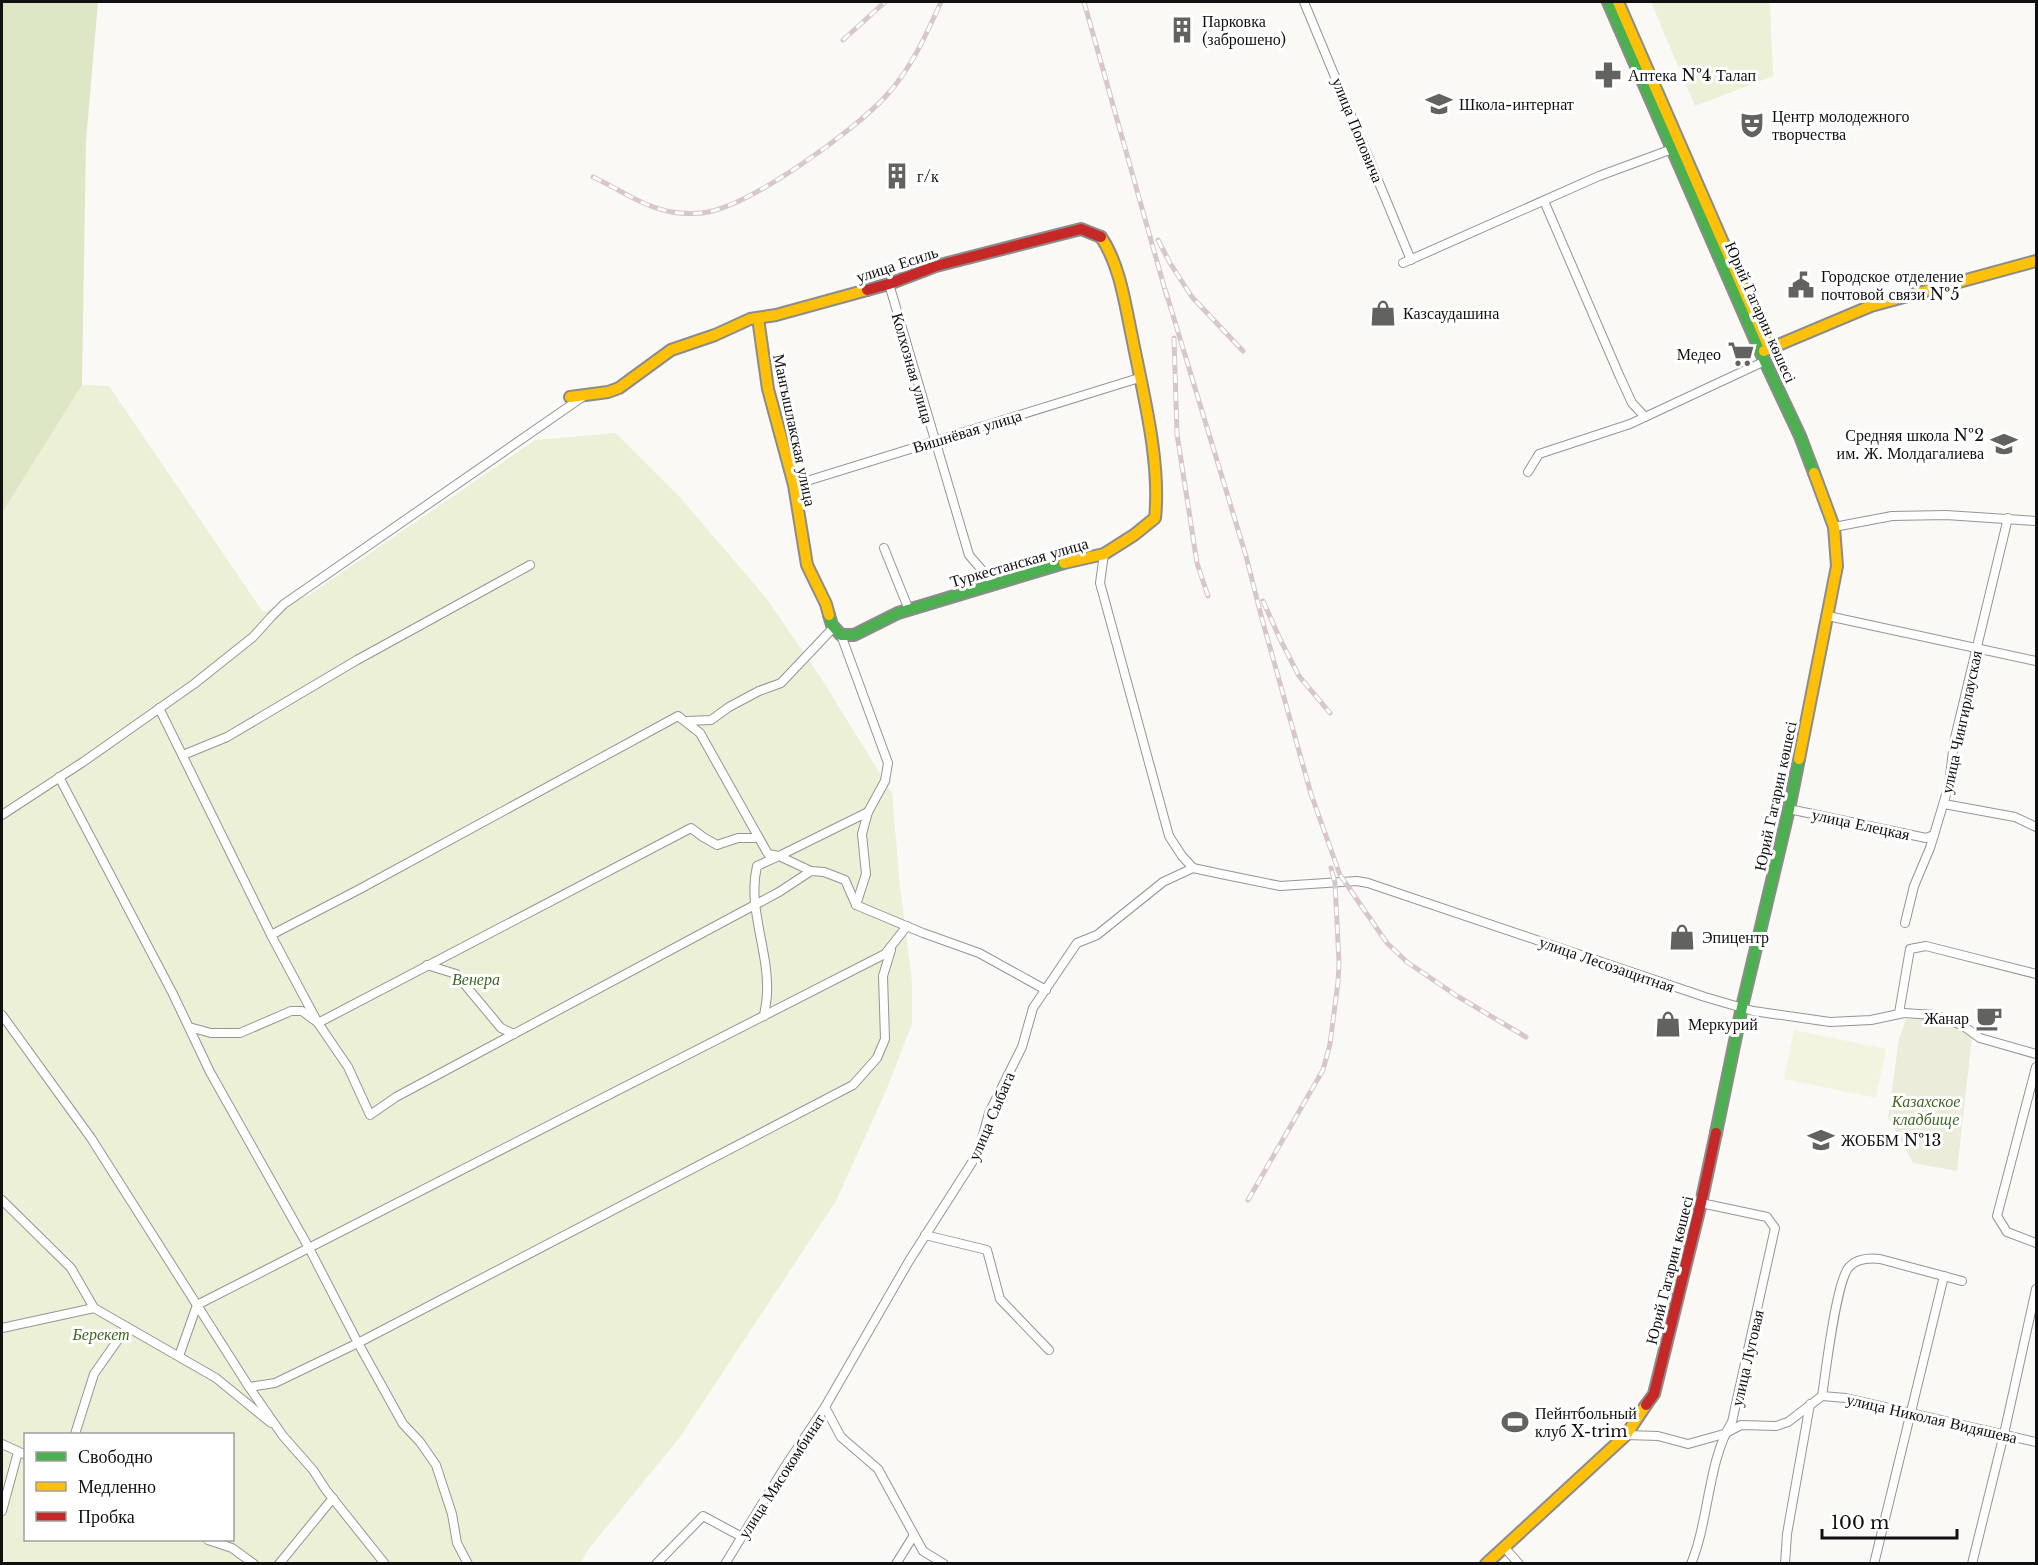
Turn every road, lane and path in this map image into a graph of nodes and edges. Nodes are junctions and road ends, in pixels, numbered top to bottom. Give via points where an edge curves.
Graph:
1 (1304, 2) edge
2 (1608, 2) edge
3 (1618, 2) edge
4 (1677, 147) junction
5 (1544, 201) junction
6 (2037, 261) edge
7 (889, 284) junction
8 (758, 318) junction
9 (1765, 354) junction
10 (1139, 378) junction
11 (586, 395) junction
12 (570, 397) dead end
13 (1645, 417) junction
14 (934, 442) junction
15 (1528, 472) dead end
16 (794, 485) junction
17 (2008, 518) junction
18 (2037, 521) edge
19 (1834, 527) junction
20 (884, 548) dead end
21 (1104, 554) junction
22 (530, 566) dead end
23 (993, 583) junction
24 (909, 610) junction
25 (1828, 616) junction
26 (838, 631) junction
27 (1977, 647) junction
28 (2037, 661) edge
29 (159, 708) junction
30 (686, 721) junction
31 (183, 755) junction
32 (59, 777) junction
33 (1944, 804) junction
34 (1789, 809) junction
35 (868, 812) junction
36 (2, 815) edge
37 (2037, 827) edge
38 (1934, 835) junction
39 (757, 838) junction
40 (779, 856) junction
41 (1193, 868) junction
42 (812, 871) junction
43 (755, 905) junction
44 (855, 905) junction
45 (1905, 923) dead end
46 (907, 926) junction
47 (271, 935) junction
48 (894, 943) junction
49 (427, 965) junction
50 (2037, 974) edge
51 (1046, 990) junction
52 (1742, 1007) junction
53 (1899, 1013) junction
54 (2, 1015) edge
55 (764, 1016) junction
56 (318, 1023) junction
57 (189, 1027) junction
58 (514, 1034) junction
59 (2037, 1054) edge
60 (2037, 1067) edge
61 (2, 1200) edge
62 (1701, 1203) junction
63 (925, 1236) junction
64 (2037, 1243) edge
65 (309, 1248) junction
66 (1944, 1276) junction
67 (1962, 1281) dead end
68 (2037, 1288) edge
69 (197, 1305) junction
70 (94, 1308) junction
71 (127, 1327) junction
72 (2, 1328) edge
73 (358, 1343) junction
74 (1049, 1350) dead end
75 (179, 1356) junction
76 (249, 1387) junction
77 (1822, 1396) junction
78 (1810, 1404) junction
79 (825, 1407) junction
80 (1910, 1413) junction
81 (279, 1430) junction
82 (75, 1433) edge
83 (1724, 1434) junction
84 (2004, 1434) junction
85 (1626, 1435) junction
86 (2037, 1442) edge
87 (2, 1444) edge
88 (22, 1453) edge
89 (333, 1498) junction
90 (2, 1511) edge
91 (914, 1535) junction
92 (742, 1537) junction
93 (213, 1541) edge
94 (1504, 1546) junction
95 (251, 1563) edge
96 (279, 1563) edge
97 (385, 1563) edge
98 (468, 1563) edge
99 (656, 1563) edge
100 (725, 1563) edge
101 (896, 1563) edge
102 (944, 1563) edge
103 (1486, 1563) edge
104 (1520, 1563) edge
105 (1692, 1563) edge
106 (1785, 1563) edge
107 (1874, 1563) edge
108 (1972, 1563) edge

1 - 5 street, улица Поповича via 1407,261
2 - 4 street, Юрий Гагарин көшесі
3 - 4 street, Юрий Гагарин көшесі
4 - 5 street
4 - 9 street, Юрий Гагарин көшесі
5 - 13 street via 1632,403
6 - 9 street via 1871,306
7 - 8 street, улица Есиль
7 - 10 street, улица Есиль via 936,266 1081,229 1103,238 1110,250
7 - 14 street, Колхозная улица
8 - 11 street, улица Есиль via 671,350 619,388
8 - 16 street, Мангышлакская улица via 768,389
9 - 13 street
9 - 19 street, Юрий Гагарин көшесі
10 - 14 street, Вишнёвая улица
10 - 21 street, Туркестанская улица via 1157,488 1155,518
11 - 12 street, улица Есиль
11 - 29 street via 285,604 253,637
13 - 15 street via 1539,454
14 - 16 street, Вишнёвая улица
14 - 23 street, Колхозная улица via 969,555
16 - 26 street, Мангышлакская улица via 807,565
17 - 18 street
17 - 19 street via 1892,516
17 - 27 street, улица Чингирлауская
19 - 25 street, Юрий Гагарин көшесі via 1838,566
20 - 24 street
21 - 23 street, Туркестанская улица
21 - 41 street via 1100,583 1169,836
22 - 31 street via 357,660 227,737
23 - 24 street, Туркестанская улица
24 - 26 street, Туркестанская улица via 854,635
25 - 27 street
25 - 34 street, Юрий Гагарин көшесі
26 - 30 street via 781,683 759,691 711,720
26 - 35 street via 888,763 885,781
27 - 28 street
27 - 33 street, улица Чингирлауская
29 - 31 street
29 - 32 street
30 - 39 street via 700,733
30 - 47 street via 678,716
31 - 47 street
32 - 36 street
32 - 57 street
33 - 37 street via 2014,817
33 - 38 street, улица Чингирлауская
34 - 38 street, улица Елецкая via 1926,838
34 - 52 street, Юрий Гагарин көшесі
35 - 40 street
35 - 44 street via 862,834 866,874
38 - 45 street, улица Чингирлауская via 1914,886
39 - 40 street via 768,854
39 - 49 street via 738,838 717,845 691,828
40 - 42 street
40 - 43 street via 757,866
41 - 51 street, улица Сыбага via 1163,882 1097,935 1077,943
41 - 52 street, улица Лесозащитная via 1280,886 1368,883
42 - 43 street
42 - 44 street via 845,880
43 - 55 street via 767,992
43 - 58 street
44 - 46 street
46 - 48 street
46 - 51 street via 979,953
47 - 56 street
48 - 55 street via 885,954
48 - 73 street via 883,976 885,1040 877,1058 853,1085
49 - 56 street
49 - 58 street via 456,974 501,1028
50 - 53 street via 1926,946 1910,949
51 - 63 street, улица Сыбага via 1034,1008 1022,1047 989,1113 978,1153
52 - 53 street, улица Лесозащитная via 1830,1022 1871,1020
52 - 62 street, Юрий Гагарин көшесі
53 - 59 street, улица Лесозащитная via 1934,1015 1962,1025 1980,1038
54 - 69 street via 91,1138
55 - 65 street
56 - 57 street via 302,1011 291,1011 240,1033 211,1033
56 - 58 street via 348,1067 370,1114
57 - 65 street via 210,1072
60 - 64 street via 1997,1216 2007,1232
61 - 70 street via 71,1268
62 - 83 street, улица Луговая via 1767,1217 1775,1228 1732,1422
62 - 85 street, Юрий Гагарин көшесі via 1654,1394
63 - 74 street via 987,1250 1000,1299
63 - 79 street, улица Сыбага
65 - 69 street
65 - 73 street
66 - 67 street
66 - 77 street via 1880,1259 1866,1258 1850,1266 1840,1287
66 - 80 street
68 - 84 street
69 - 75 street
69 - 76 street
70 - 71 street
70 - 72 street
71 - 75 street
71 - 82 street via 94,1374
73 - 76 street via 275,1383
73 - 98 street via 404,1424 436,1465 457,1543
75 - 81 street via 216,1378
76 - 81 street
77 - 78 street, улица Николая Видяшева
77 - 80 street, улица Николая Видяшева
78 - 83 street, улица Николая Видяшева via 1788,1422 1776,1426 1741,1425
78 - 106 street
79 - 91 street, улица Мясокомбинат via 841,1437 878,1469
79 - 92 street, улица Мясокомбинат
80 - 84 street, улица Николая Видяшева
80 - 107 street
81 - 89 street
83 - 85 street, улица Николая Видяшева via 1688,1444 1658,1436
83 - 105 street, улица Луговая
84 - 86 street, улица Николая Видяшева
84 - 108 street
85 - 94 street, Юрий Гагарин көшесі
87 - 88 street
88 - 90 street
89 - 96 street
89 - 97 street
91 - 101 street
91 - 102 street, улица Мясокомбинат via 923,1551
92 - 99 street via 703,1516
92 - 100 street, улица Мясокомбинат
93 - 95 street via 232,1548
94 - 103 street, Юрий Гагарин көшесі
94 - 104 street

